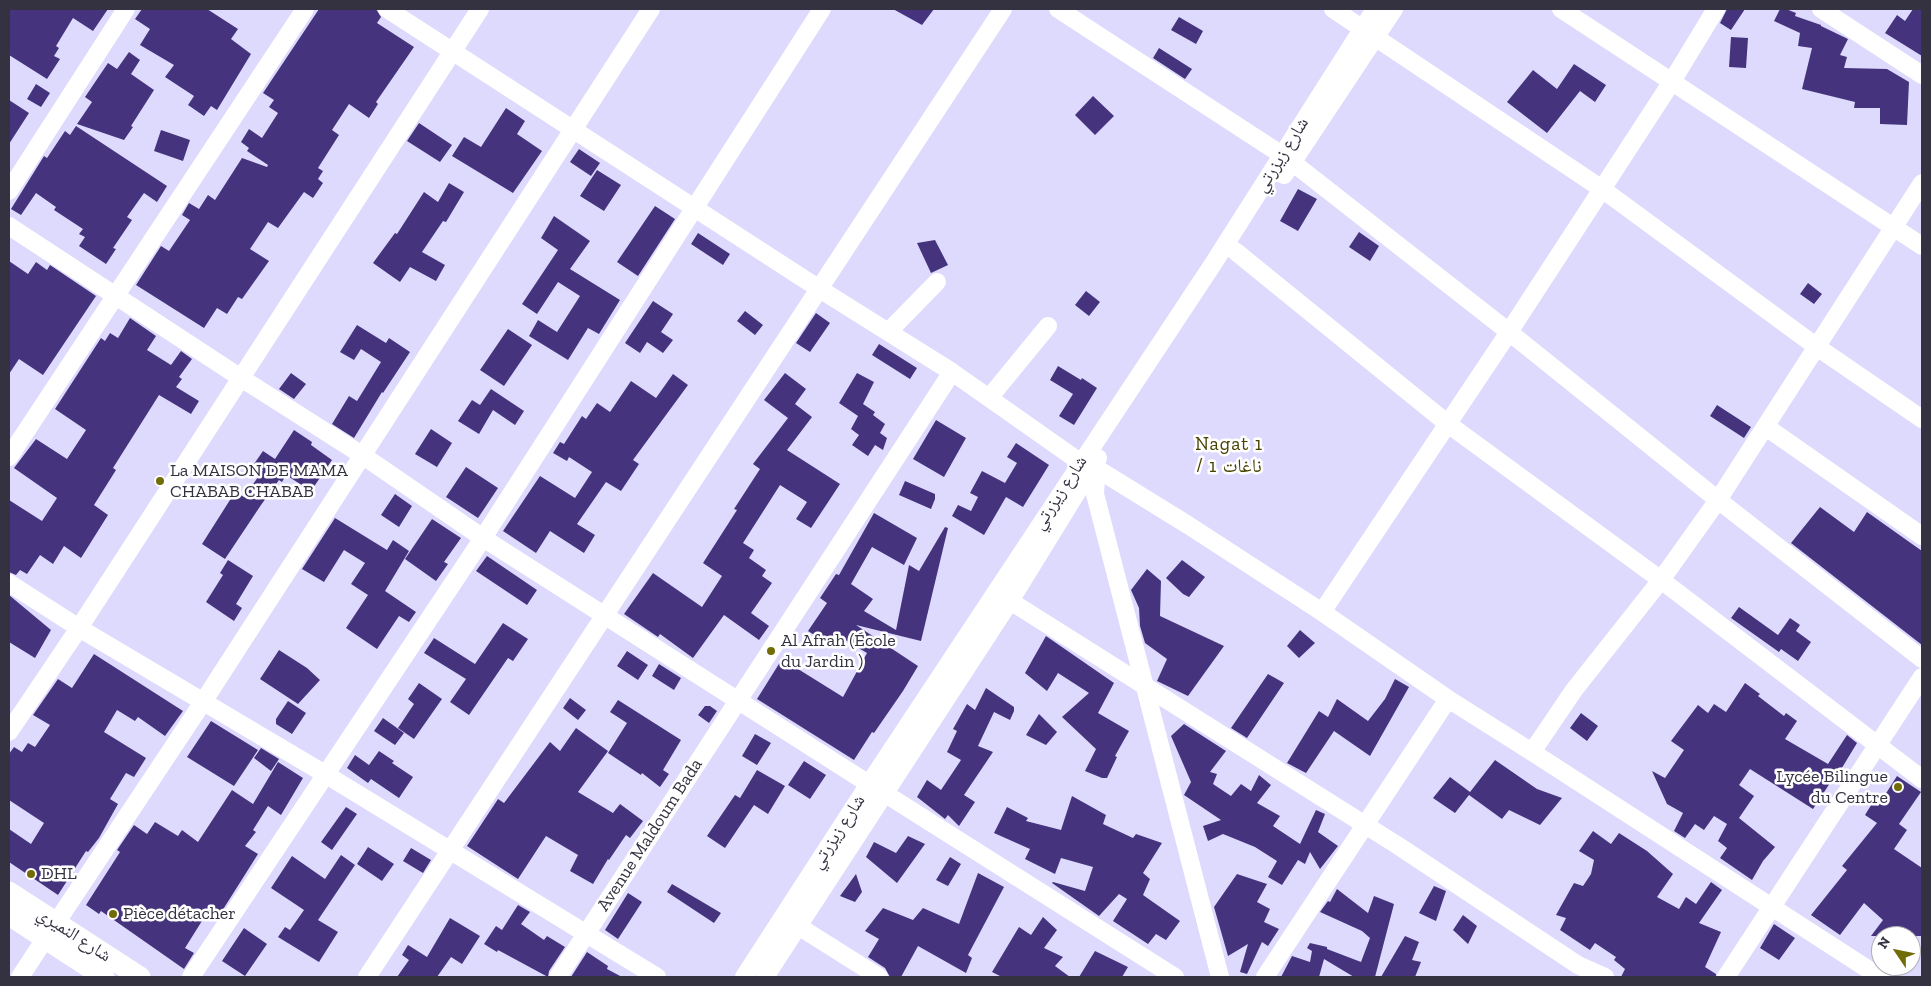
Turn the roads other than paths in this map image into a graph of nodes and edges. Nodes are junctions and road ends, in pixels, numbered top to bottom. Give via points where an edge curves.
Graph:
1 (126, 9) edge
2 (305, 9) edge
3 (388, 9) edge
4 (480, 9) edge
5 (651, 9) edge
6 (822, 9) edge
7 (1003, 9) edge
8 (1058, 9) edge
9 (1333, 9) edge
10 (1375, 9) edge
11 (1394, 9) edge
12 (1561, 9) edge
13 (1716, 9) edge
14 (1821, 9) edge
15 (1369, 33) junction
16 (453, 50) junction
17 (1922, 75) edge
18 (1672, 83) junction
19 (572, 129) junction
20 (1287, 158) junction
21 (1922, 183) edge
22 (1602, 189) junction
23 (9, 191) edge
24 (694, 208) junction
25 (9, 226) edge
26 (1894, 228) junction
27 (1922, 246) edge
28 (1235, 251) junction
29 (937, 282) dead end
30 (818, 288) junction
31 (116, 296) junction
32 (1048, 326) dead end
33 (888, 332) junction
34 (1509, 332) junction
35 (1817, 347) junction
36 (952, 372) junction
37 (241, 378) junction
38 (989, 398) junction
39 (1922, 419) edge
40 (1448, 424) junction
41 (1766, 427) junction
42 (362, 455) junction
43 (9, 457) edge
44 (1090, 466) junction
45 (1718, 500) junction
46 (1922, 536) edge
47 (483, 538) junction
48 (1661, 580) junction
49 (9, 584) edge
50 (1010, 601) junction
51 (1322, 612) junction
52 (605, 616) junction
53 (79, 628) junction
54 (1922, 659) edge
55 (1922, 676) edge
56 (1145, 687) junction
57 (741, 697) junction
58 (1448, 700) junction
59 (203, 702) junction
60 (9, 732) edge
61 (1878, 744) junction
62 (1532, 752) junction
63 (325, 774) junction
64 (1922, 779) edge
65 (869, 784) junction
66 (884, 793) junction
67 (1365, 825) junction
68 (450, 850) junction
69 (9, 892) edge
70 (1772, 907) junction
71 (9, 915) edge
72 (798, 926) junction
73 (50, 931) junction
74 (585, 934) junction
75 (20, 977) edge
76 (104, 977) edge
77 (140, 977) edge
78 (190, 977) edge
79 (367, 977) edge
80 (558, 977) edge
81 (657, 977) edge
82 (744, 977) edge
83 (765, 977) edge
84 (879, 977) edge
85 (1175, 977) edge
86 (1220, 977) edge
87 (1266, 977) edge
88 (1605, 977) edge
89 (1726, 977) edge
90 (1880, 977) edge

1 - 23 street
2 - 31 street
3 - 16 street
4 - 16 street
5 - 19 street
6 - 24 street
7 - 30 street
8 - 20 street
9 - 15 street
10 - 15 street, شارع زيزرتي
11 - 15 street, شارع زيزرتي
12 - 18 street
13 - 18 street
14 - 17 street
15 - 20 street, شارع زيزرتي
15 - 22 street
16 - 19 street
16 - 37 street
18 - 22 street
18 - 26 street
19 - 24 street
19 - 42 street
20 - 28 street, شارع زيزرتي
20 - 34 street
20 - 44 street, شارع زيزرتي via 1213,264
21 - 26 street
22 - 34 street
22 - 35 street
24 - 30 street
24 - 47 street
25 - 31 street
26 - 27 street
26 - 35 street
28 - 40 street
28 - 44 street, شارع زيزرتي
29 - 33 street
30 - 33 street
30 - 52 street
31 - 37 street
31 - 43 street
32 - 38 street
33 - 36 street
34 - 40 street
34 - 45 street
35 - 39 street
35 - 41 street
36 - 38 street
36 - 57 street, Avenue Maldoum Bada
37 - 42 street
37 - 53 street
38 - 44 street
40 - 48 street
40 - 51 street
41 - 45 street
41 - 46 street
42 - 47 street
42 - 59 street
44 - 50 street, شارع زيزرتي
44 - 51 street
44 - 56 street via 1096,479 1095,494
44 - 65 street, شارع زيزرتي
45 - 48 street
45 - 54 street
47 - 52 street
47 - 63 street
48 - 61 street
48 - 62 street via 1574,690
49 - 53 street
50 - 56 street
50 - 66 street, شارع زيزرتي
51 - 58 street
52 - 57 street
52 - 68 street
53 - 59 street
53 - 60 street
55 - 61 street
56 - 67 street
56 - 86 street
57 - 65 street
57 - 74 street, Avenue Maldoum Bada
58 - 62 street
58 - 67 street
59 - 63 street
59 - 73 street
61 - 64 street
61 - 70 street
62 - 70 street
63 - 68 street
63 - 78 street
65 - 82 street, شارع زيزرتي
66 - 72 street, شارع زيزرتي
66 - 85 street
67 - 87 street
67 - 88 street via 1578,965
68 - 74 street
68 - 79 street
69 - 73 main road, شارع النميري
70 - 89 street
70 - 90 street
71 - 73 main road, شارع النميري
72 - 83 street, شارع زيزرتي
72 - 84 street
73 - 75 street
73 - 76 main road, شارع النميري
73 - 77 main road, شارع النميري
74 - 80 street, Avenue Maldoum Bada
74 - 81 street

